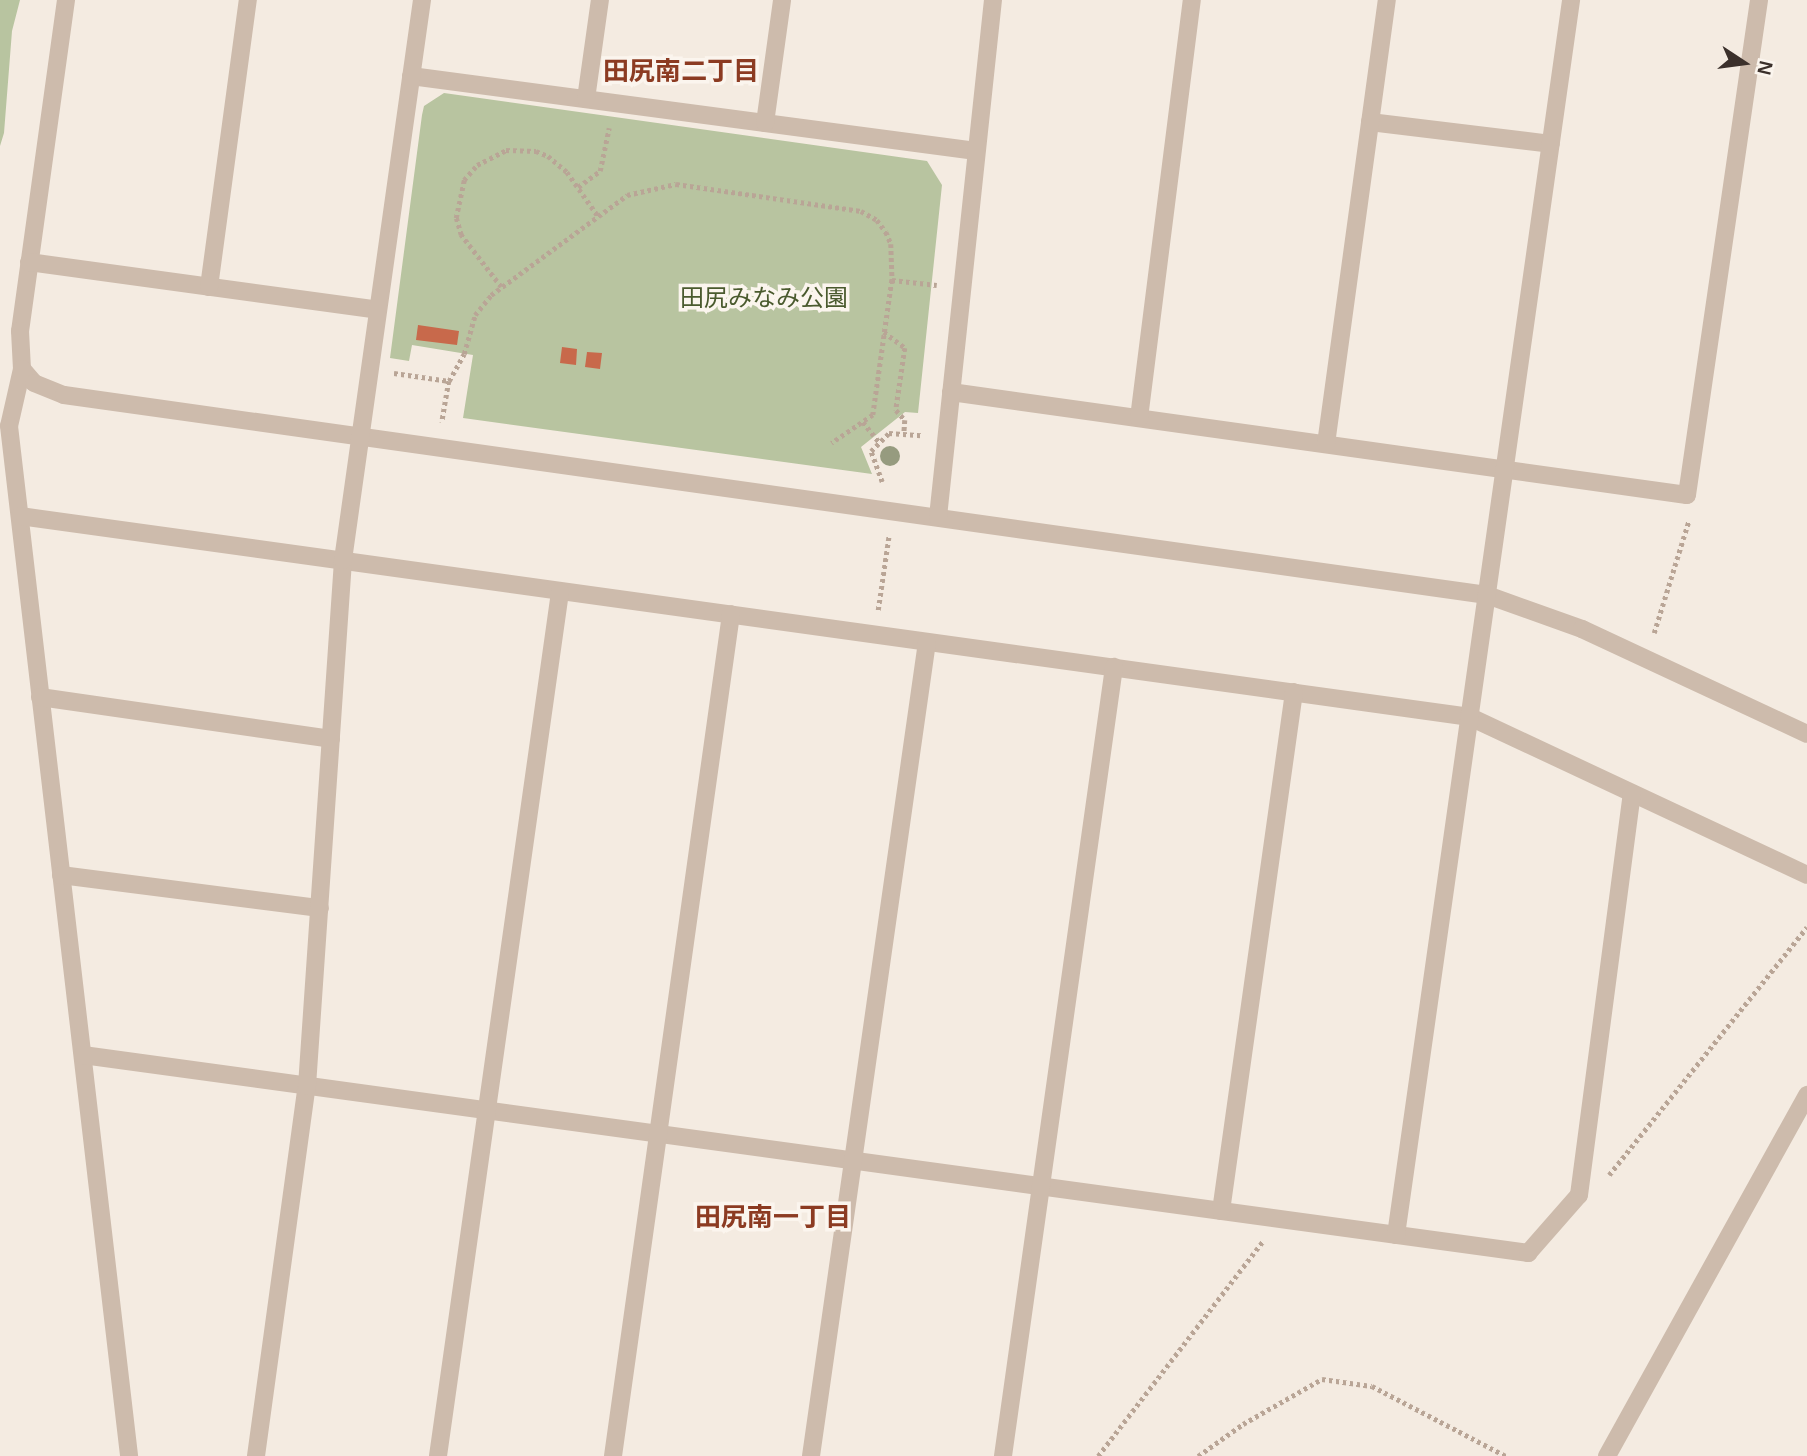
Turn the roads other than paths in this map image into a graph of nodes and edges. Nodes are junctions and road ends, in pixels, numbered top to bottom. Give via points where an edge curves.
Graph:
1 (66, 0) edge
2 (248, 0) edge
3 (422, 0) edge
4 (600, 0) edge
5 (782, 0) edge
6 (993, 0) edge
7 (1192, 0) edge
8 (1387, 0) edge
9 (1571, 0) edge
10 (1759, 0) edge
11 (411, 76) junction
12 (586, 99) junction
13 (1370, 121) junction
14 (765, 123) junction
15 (1551, 144) junction
16 (976, 151) junction
17 (29, 262) junction
18 (209, 287) junction
19 (378, 310) junction
20 (22, 369) junction
21 (951, 392) junction
22 (1139, 418) junction
23 (360, 437) junction
24 (1326, 444) junction
25 (1504, 469) junction
26 (20, 516) junction
27 (937, 517) junction
28 (343, 560) junction
29 (560, 592) junction
30 (1487, 594) junction
31 (731, 614) junction
32 (927, 642) junction
33 (1114, 667) junction
34 (1294, 692) junction
35 (40, 697) junction
36 (1470, 717) junction
37 (1807, 734) edge
38 (331, 739) junction
39 (1632, 793) junction
40 (61, 875) junction
41 (1807, 875) edge
42 (320, 908) junction
43 (83, 1055) junction
44 (307, 1086) junction
45 (1807, 1095) edge
46 (487, 1111) junction
47 (658, 1134) junction
48 (853, 1161) junction
49 (1041, 1187) junction
50 (1221, 1212) junction
51 (1396, 1236) junction
52 (129, 1456) edge
53 (256, 1456) edge
54 (439, 1456) edge
55 (613, 1456) edge
56 (811, 1456) edge
57 (1003, 1456) edge
58 (1607, 1456) edge

1 - 17 street
2 - 18 street
3 - 11 street
4 - 12 street
5 - 14 street
6 - 16 street
7 - 22 street
8 - 13 street
9 - 15 street
10 - 25 street via 1687,495
11 - 12 street
11 - 19 street
12 - 14 street
13 - 15 street
13 - 24 street
14 - 16 street
15 - 25 street
16 - 21 street
17 - 18 street
17 - 20 street via 20,331
18 - 19 street
19 - 23 street
20 - 23 street via 34,383 64,395
20 - 26 street via 9,426
21 - 22 street
21 - 27 street
22 - 24 street
23 - 27 street
23 - 28 street
24 - 25 street
25 - 30 street
26 - 28 street
26 - 35 street
27 - 30 street
28 - 29 street
28 - 38 street
29 - 31 street
29 - 46 street
30 - 36 street
30 - 37 street via 1582,629
31 - 32 street
31 - 47 street
32 - 33 street
32 - 48 street
33 - 34 street
33 - 49 street
34 - 36 street
34 - 50 street
35 - 38 street
35 - 40 street
36 - 39 street
36 - 51 street
38 - 42 street
39 - 41 street
39 - 51 street via 1579,1195 1528,1254
40 - 42 street
40 - 43 street
42 - 44 street
43 - 44 street
43 - 52 street
44 - 46 street
44 - 53 street
45 - 58 street
46 - 47 street
46 - 54 street
47 - 48 street
47 - 55 street
48 - 49 street
48 - 56 street
49 - 50 street
49 - 57 street
50 - 51 street

